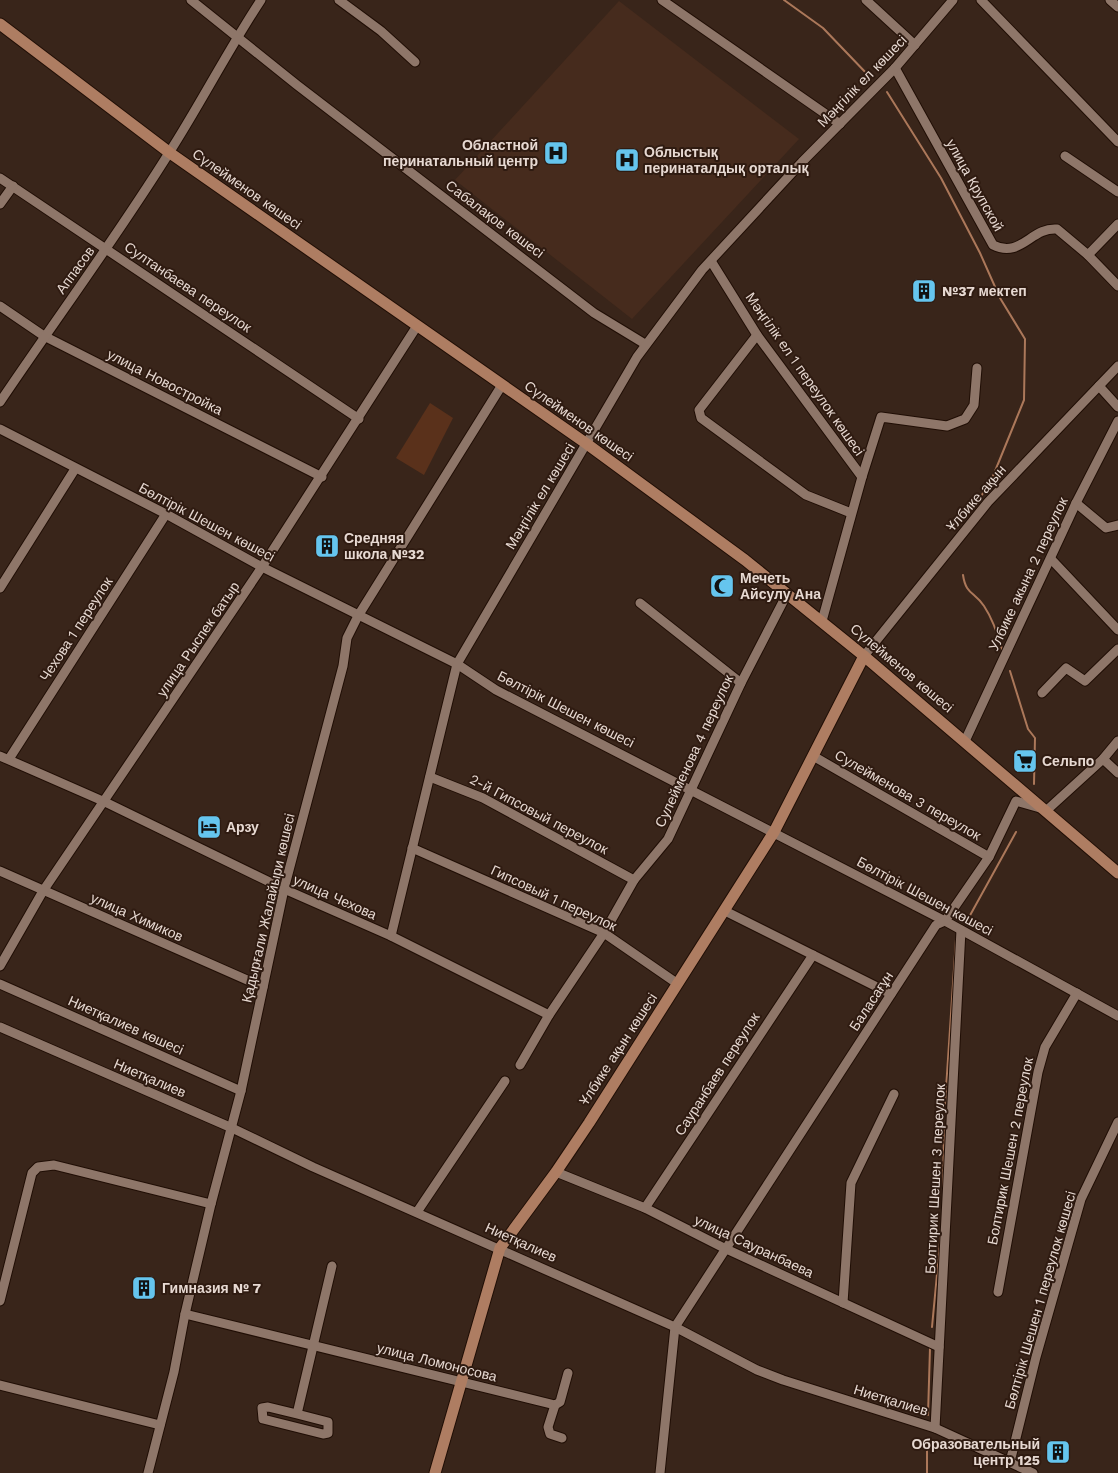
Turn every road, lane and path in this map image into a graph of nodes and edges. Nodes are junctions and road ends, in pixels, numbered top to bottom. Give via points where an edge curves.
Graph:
1 (190, 0) edge
2 (261, 0) edge
3 (339, 0) edge
4 (662, 0) edge
5 (866, 0) edge
6 (953, 0) edge
7 (981, 0) edge
8 (1110, 0) edge
9 (1118, 7) edge
10 (0, 24) edge
11 (237, 37) junction
12 (916, 45) junction
13 (415, 62) dead end
14 (895, 68) junction
15 (840, 124) junction
16 (1118, 142) edge
17 (170, 153) junction
18 (1065, 156) dead end
19 (0, 178) edge
20 (13, 186) junction
21 (1118, 192) edge
22 (0, 204) edge
23 (1118, 224) edge
24 (107, 249) junction
25 (1088, 255) junction
26 (711, 261) junction
27 (1118, 286) edge
28 (0, 306) edge
29 (417, 326) junction
30 (757, 335) junction
31 (44, 336) junction
32 (645, 344) junction
33 (1118, 366) edge
34 (977, 368) dead end
35 (502, 385) junction
36 (1099, 386) junction
37 (0, 402) edge
38 (1118, 407) edge
39 (360, 419) junction
40 (1118, 421) edge
41 (0, 429) edge
42 (587, 444) junction
43 (75, 469) junction
44 (322, 477) junction
45 (862, 477) junction
46 (1076, 503) junction
47 (166, 514) junction
48 (851, 514) junction
49 (1118, 524) edge
50 (1051, 559) junction
51 (262, 568) junction
52 (0, 588) edge
53 (787, 594) junction
54 (640, 603) dead end
55 (358, 616) junction
56 (822, 621) junction
57 (1118, 630) edge
58 (1118, 650) edge
59 (864, 656) junction
60 (457, 664) junction
61 (741, 683) junction
62 (1042, 693) dead end
63 (965, 741) junction
64 (1118, 741) edge
65 (813, 756) junction
66 (4, 757) edge
67 (1103, 759) junction
68 (1118, 774) edge
69 (430, 777) junction
70 (691, 792) junction
71 (106, 802) junction
72 (1047, 810) junction
73 (774, 832) junction
74 (412, 848) junction
75 (988, 857) junction
76 (0, 871) edge
77 (1118, 873) edge
78 (634, 880) junction
79 (284, 889) junction
80 (44, 891) junction
81 (725, 911) junction
82 (945, 921) junction
83 (962, 930) junction
84 (604, 933) junction
85 (391, 936) junction
86 (813, 955) junction
87 (0, 966) edge
88 (0, 984) edge
89 (678, 984) junction
90 (263, 987) junction
91 (1077, 993) junction
92 (891, 994) junction
93 (549, 1015) junction
94 (1118, 1016) edge
95 (0, 1028) edge
96 (520, 1065) dead end
97 (505, 1081) dead end
98 (241, 1091) junction
99 (894, 1094) dead end
100 (1118, 1122) edge
101 (232, 1128) junction
102 (556, 1172) junction
103 (211, 1204) junction
104 (645, 1208) junction
105 (417, 1212) junction
106 (500, 1248) junction
107 (724, 1248) junction
108 (0, 1255) edge
109 (10, 1257) junction
110 (332, 1266) dead end
111 (998, 1292) dead end
112 (0, 1301) edge
113 (843, 1303) junction
114 (185, 1314) junction
115 (675, 1326) junction
116 (314, 1346) junction
117 (939, 1347) junction
118 (568, 1373) dead end
119 (462, 1382) junction
120 (0, 1385) edge
121 (555, 1405) junction
122 (297, 1414) junction
123 (160, 1425) junction
124 (936, 1428) junction
125 (562, 1438) dead end
126 (1010, 1462) junction
127 (148, 1473) edge
128 (435, 1473) edge
129 (660, 1473) edge
130 (1033, 1473) edge

1 - 11 street, Сабалақов көшесі
2 - 11 street, Аппасов
3 - 13 street via 381,31
4 - 15 street
5 - 12 street
6 - 12 street, Мәңгілік ел көшесі
7 - 16 street
8 - 9 street
10 - 17 main road, Сүлейменов көшесі
11 - 17 street, Аппасов
11 - 32 street, Сабалақов көшесі via 594,313
12 - 14 street, Мәңгілік ел көшесі
14 - 15 street, Мәңгілік ел көшесі
14 - 25 street, улица Крупской via 993,245 1012,249 1051,229 1057,230
15 - 26 street, Мәңгілік ел көшесі
17 - 24 street, Аппасов
17 - 29 main road, Сүлейменов көшесі
18 - 21 street
19 - 20 street, Султанбаева переулок
20 - 22 street
20 - 24 street, Султанбаева переулок
23 - 25 street
24 - 31 street, Аппасов
24 - 39 street, Султанбаева переулок
25 - 27 street, улица Крупской
26 - 30 street, Мәңгілік ел 1 переулок көшесі
26 - 32 street, Мәңгілік ел көшесі
28 - 31 street, улица Новостройка
29 - 35 main road, Сүлейменов көшесі
29 - 39 street, улица Рыспек батыр
30 - 45 street, Мәңгілік ел 1 переулок көшесі
30 - 48 street via 699,410 701,418 806,495
31 - 37 street, Аппасов
31 - 44 street, улица Новостройка
32 - 42 street, Мәңгілік ел көшесі
33 - 36 street, Ұлбике ақын
34 - 45 street, Мәңгілік ел 1 переулок көшесі via 974,405 965,418 947,426 882,417
35 - 42 main road, Сүлейменов көшесі
35 - 55 street, Қадырғали Жалайыри көшесі
36 - 38 street
36 - 59 street, Ұлбике ақын via 988,502
39 - 44 street, улица Рыспек батыр
40 - 46 street, Улбике акына 2 переулок
41 - 43 street, Бөлтірік Шешен көшесі
42 - 53 main road, Сүлейменов көшесі
42 - 60 street, Мәңгілік ел көшесі
43 - 47 street, Бөлтірік Шешен көшесі
43 - 52 street
44 - 51 street, улица Рыспек батыр
45 - 48 street, Мәңгілік ел 1 переулок көшесі
46 - 49 street via 1106,528
46 - 50 street, Улбике акына 2 переулок
47 - 51 street, Бөлтірік Шешен көшесі
47 - 66 street, Чехова 1 переулок
48 - 56 street, Мәңгілік ел 1 переулок көшесі
50 - 57 street
50 - 63 street, Улбике акына 2 переулок
51 - 55 street, Бөлтірік Шешен көшесі
51 - 71 street, улица Рыспек батыр
53 - 56 main road, Сүлейменов көшесі
53 - 61 street, Сулейменова 4 переулок
54 - 61 street
55 - 60 street, Бөлтірік Шешен көшесі
55 - 79 street, Қадырғали Жалайыри көшесі via 346,638 342,666
56 - 59 main road, Сүлейменов көшесі
58 - 62 street via 1085,682 1066,668
59 - 63 main road, Сүлейменов көшесі
59 - 65 main road, Ұлбике ақын көшесі
60 - 69 street, Мәңгілік ел көшесі
60 - 70 street, Бөлтірік Шешен көшесі via 496,690 655,770
61 - 70 street, Сулейменова 4 переулок
63 - 72 main road, Сүлейменов көшесі
64 - 67 street
65 - 73 main road, Ұлбике ақын көшесі
65 - 75 street, Сулейменова 3 переулок
66 - 71 street, улица Чехова
67 - 68 street
67 - 72 street
69 - 74 street, Мәңгілік ел көшесі
69 - 78 street, 2-й Гипсовый переулок via 483,798
70 - 73 street, Бөлтірік Шешен көшесі
70 - 78 street, Сулейменова 4 переулок via 668,839
71 - 79 street, улица Чехова
71 - 80 street, улица Рыспек батыр
72 - 75 street, Баласағұн via 1016,801
72 - 77 main road, Сүлейменов көшесі
73 - 81 main road, Ұлбике ақын көшесі
73 - 82 street, Бөлтірік Шешен көшесі
74 - 84 street, Гипсовый 1 переулок
74 - 85 street, Мәңгілік ел көшесі
75 - 82 street, Баласағұн
76 - 80 street, улица Химиков
78 - 84 street, Сулейменова 4 переулок
79 - 85 street, улица Чехова
79 - 90 street, Қадырғали Жалайыри көшесі
80 - 87 street, улица Рыспек батыр
80 - 90 street, улица Химиков
81 - 86 street
81 - 89 main road, Ұлбике ақын көшесі
82 - 83 street, Бөлтірік Шешен көшесі
82 - 92 street, Баласағұн via 936,925
83 - 91 street, Бөлтірік Шешен көшесі
83 - 117 street, Болтирик Шешен 3 переулок
84 - 89 street, Гипсовый 1 переулок
84 - 93 street, Сулейменова 4 переулок
85 - 93 street, улица Чехова
86 - 92 street
86 - 104 street, Сауранбаев переулок
88 - 98 street, Ниетқалиев көшесі
89 - 102 main road, Ұлбике ақын көшесі
90 - 98 street, Қадырғали Жалайыри көшесі
91 - 94 street, Бөлтірік Шешен көшесі
91 - 111 street, Болтирик Шешен 2 переулок via 1045,1047 1038,1072
92 - 107 street, Баласағұн
93 - 96 street, Сулейменова 4 переулок
95 - 101 street, Ниетқалиев
97 - 105 street
98 - 101 street, Қадырғали Жалайыри көшесі
99 - 113 street via 851,1183
100 - 126 street, Бөлтірік Шешен 1 переулок көшесі via 1081,1199
101 - 103 street, Қадырғали Жалайыри көшесі
101 - 105 street, Ниетқалиев
102 - 104 street, улица Сауранбаева
102 - 106 main road, Ұлбике ақын көшесі
103 - 109 street via 54,1165 38,1166 32,1173
103 - 114 street, Қадырғали Жалайыри көшесі
104 - 107 street, улица Сауранбаева
105 - 106 street, Ниетқалиев
106 - 115 street, Ниетқалиев
106 - 119 main road, Ұлбике ақын көшесі
107 - 113 street, улица Сауранбаева
107 - 115 street, Баласағұн
108 - 109 street
109 - 112 street
110 - 116 street
113 - 117 street, улица Сауранбаева
114 - 116 street, улица Ломоносова
114 - 123 street, Қадырғали Жалайыри көшесі
115 - 124 street, Ниетқалиев via 732,1358 783,1380
115 - 129 street
116 - 119 street, улица Ломоносова
116 - 122 street
117 - 124 street, Болтирик Шешен 3 переулок
118 - 121 street via 560,1402
119 - 121 street, улица Ломоносова
119 - 128 main road, Ұлбике ақын көшесі
120 - 123 street
121 - 125 street via 548,1427 550,1434
122 - 122 street via 268,1407 262,1408 261,1414 263,1419 328,1433 328,1422
123 - 127 street, Қадырғали Жалайыри көшесі
124 - 126 street, Ниетқалиев
126 - 130 street, Ниетқалиев

